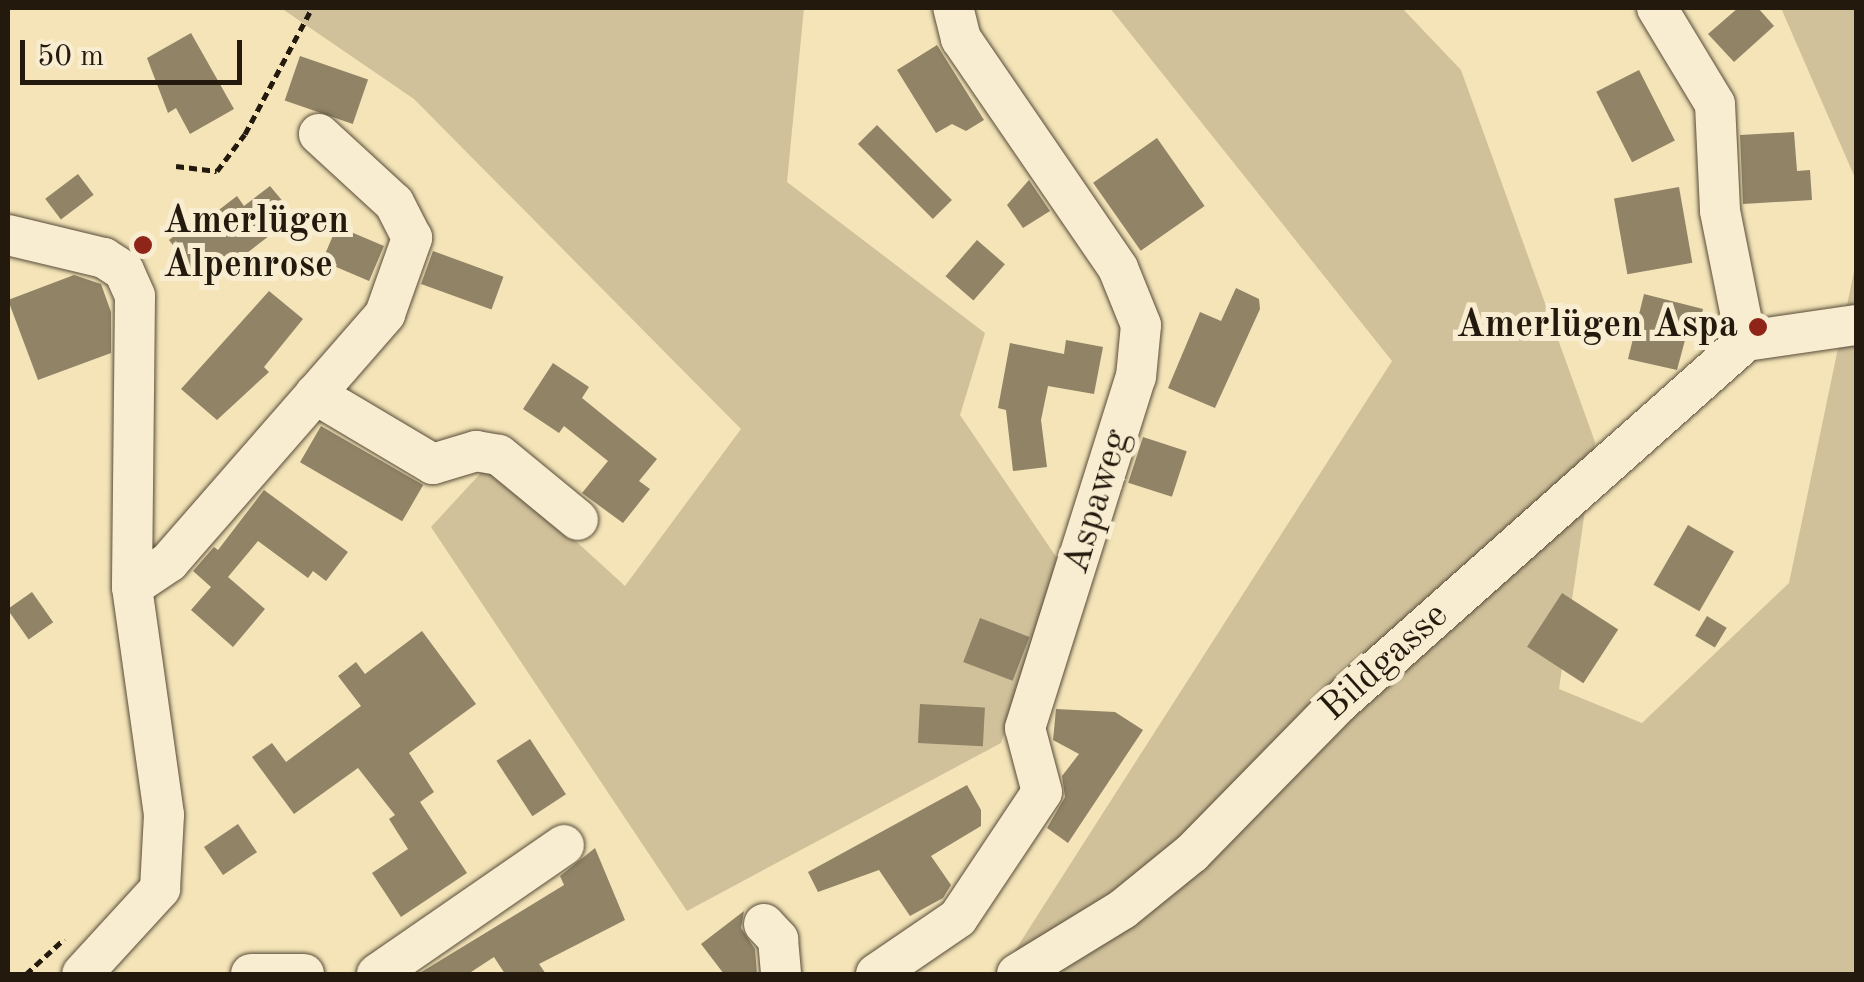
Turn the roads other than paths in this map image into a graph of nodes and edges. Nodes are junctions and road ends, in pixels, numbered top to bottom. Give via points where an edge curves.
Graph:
1 (953, 8) edge
2 (1657, 8) edge
3 (318, 134) dead end
4 (8, 235) edge
5 (1856, 325) edge
6 (1746, 341) junction
7 (315, 394) junction
8 (578, 520) dead end
9 (132, 588) junction
10 (564, 845) dead end
11 (764, 924) dead end
12 (82, 974) edge
13 (251, 974) edge
14 (304, 974) edge
15 (377, 974) edge
16 (781, 974) edge
17 (876, 974) edge
18 (1016, 974) edge

1 - 17 street, Aspaweg via 962,39 1118,268 1141,326 1136,377 1025,728 1042,792 958,918
2 - 6 street via 1715,104 1720,211
3 - 7 street via 394,203 412,238 385,314
4 - 9 street via 104,258 124,271 135,296
5 - 6 street
6 - 18 street, Bildgasse via 1340,702 1192,853 1123,909
7 - 8 street via 433,464 476,451 499,456
7 - 9 street via 169,562
9 - 12 street via 164,815 160,889
10 - 15 street
11 - 16 street via 778,938
13 - 14 street

